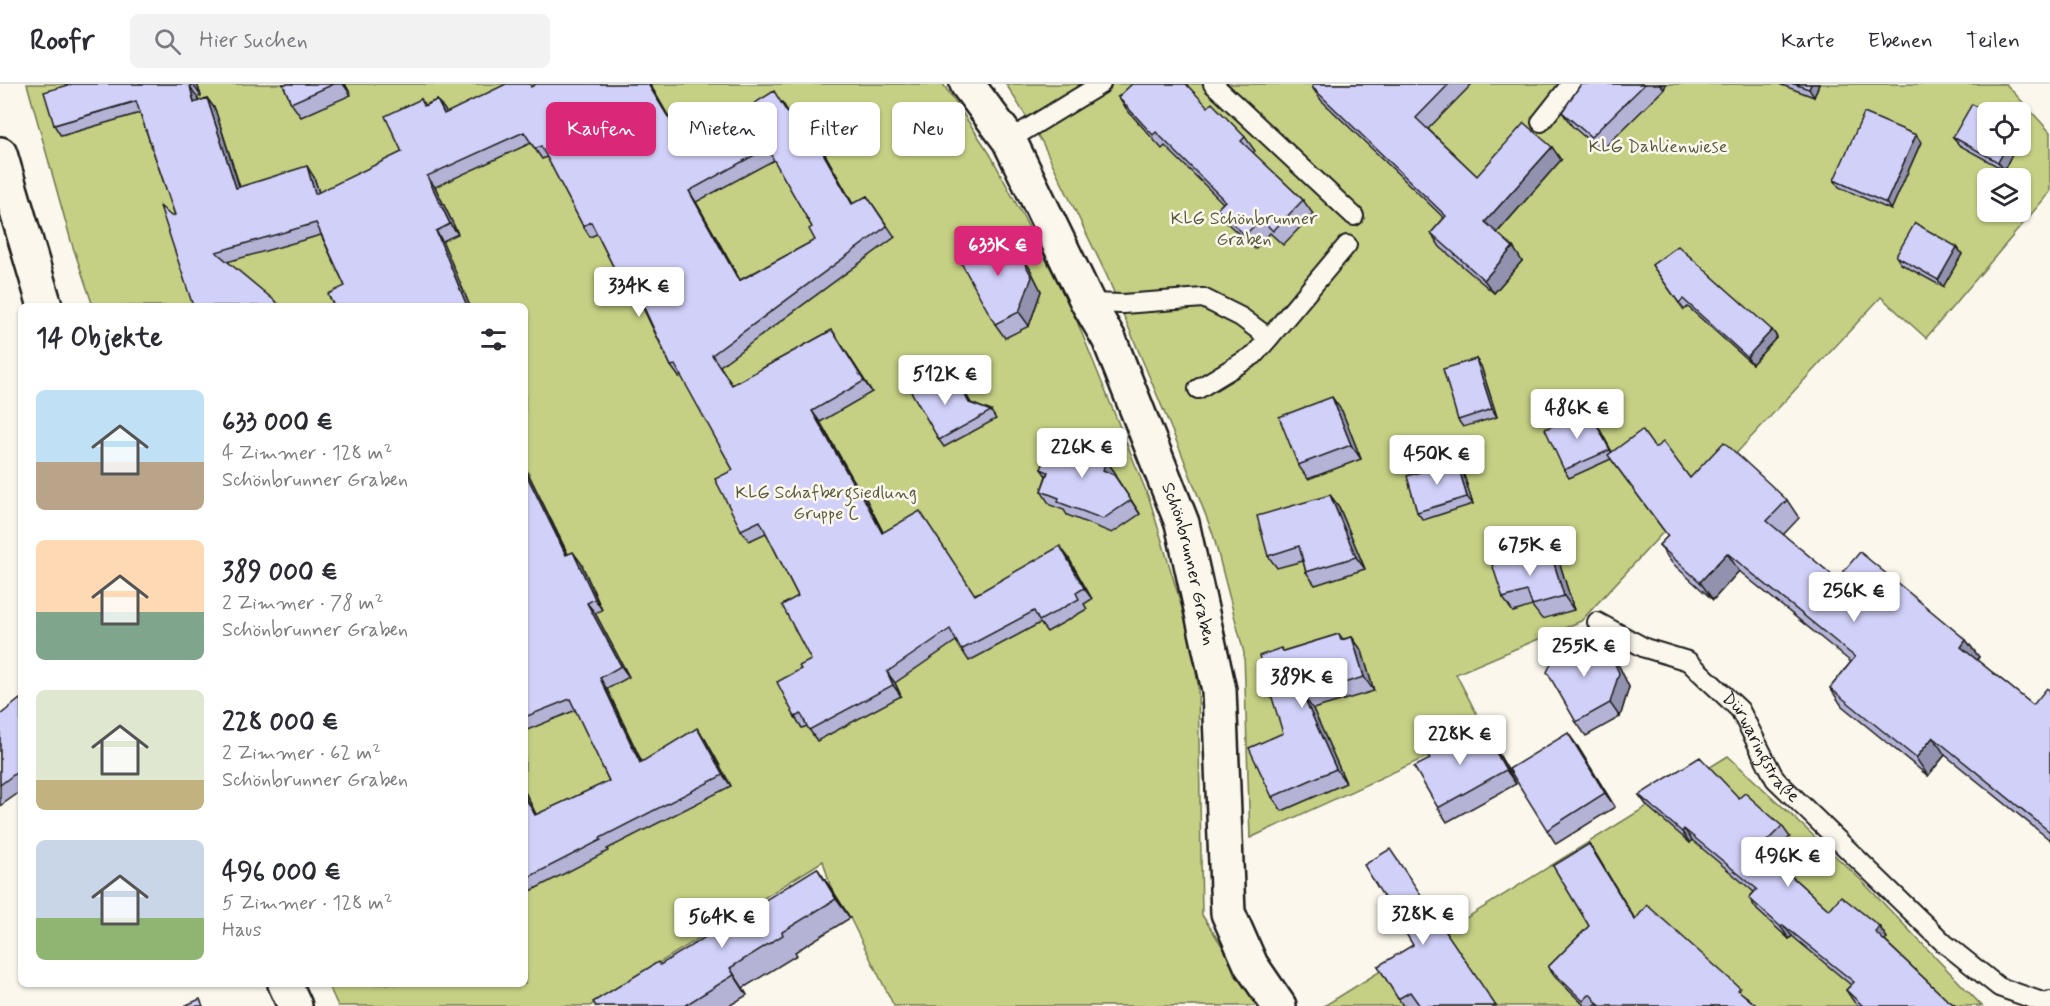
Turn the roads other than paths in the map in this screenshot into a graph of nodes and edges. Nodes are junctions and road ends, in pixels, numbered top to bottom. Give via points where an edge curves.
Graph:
1 (968, 84) edge
2 (1101, 84) edge
3 (1213, 84) edge
4 (1571, 84) edge
5 (1541, 122) dead end
6 (1009, 140) junction
7 (0, 154) edge
8 (1354, 216) dead end
9 (1347, 245) dead end
10 (44, 303) edge
11 (1088, 303) junction
12 (1269, 338) junction
13 (1198, 389) dead end
14 (1597, 622) dead end
15 (286, 987) edge
16 (2050, 1001) edge
17 (295, 1006) edge
18 (1279, 1006) edge

1 - 6 street, Schönbrunner Graben
2 - 6 lane
3 - 8 lane
4 - 5 lane
6 - 11 street, Schönbrunner Graben
7 - 10 street
9 - 12 lane
11 - 12 lane via 1203,298 1241,317
11 - 18 street, Schönbrunner Graben via 1109,339 1182,523 1220,690 1228,913 1251,965
12 - 13 lane via 1254,355
14 - 16 lane, Dürwaringstraße via 1645,648 1688,661 1740,710 1775,779 1944,943 1999,987 2045,1003
15 - 17 street

